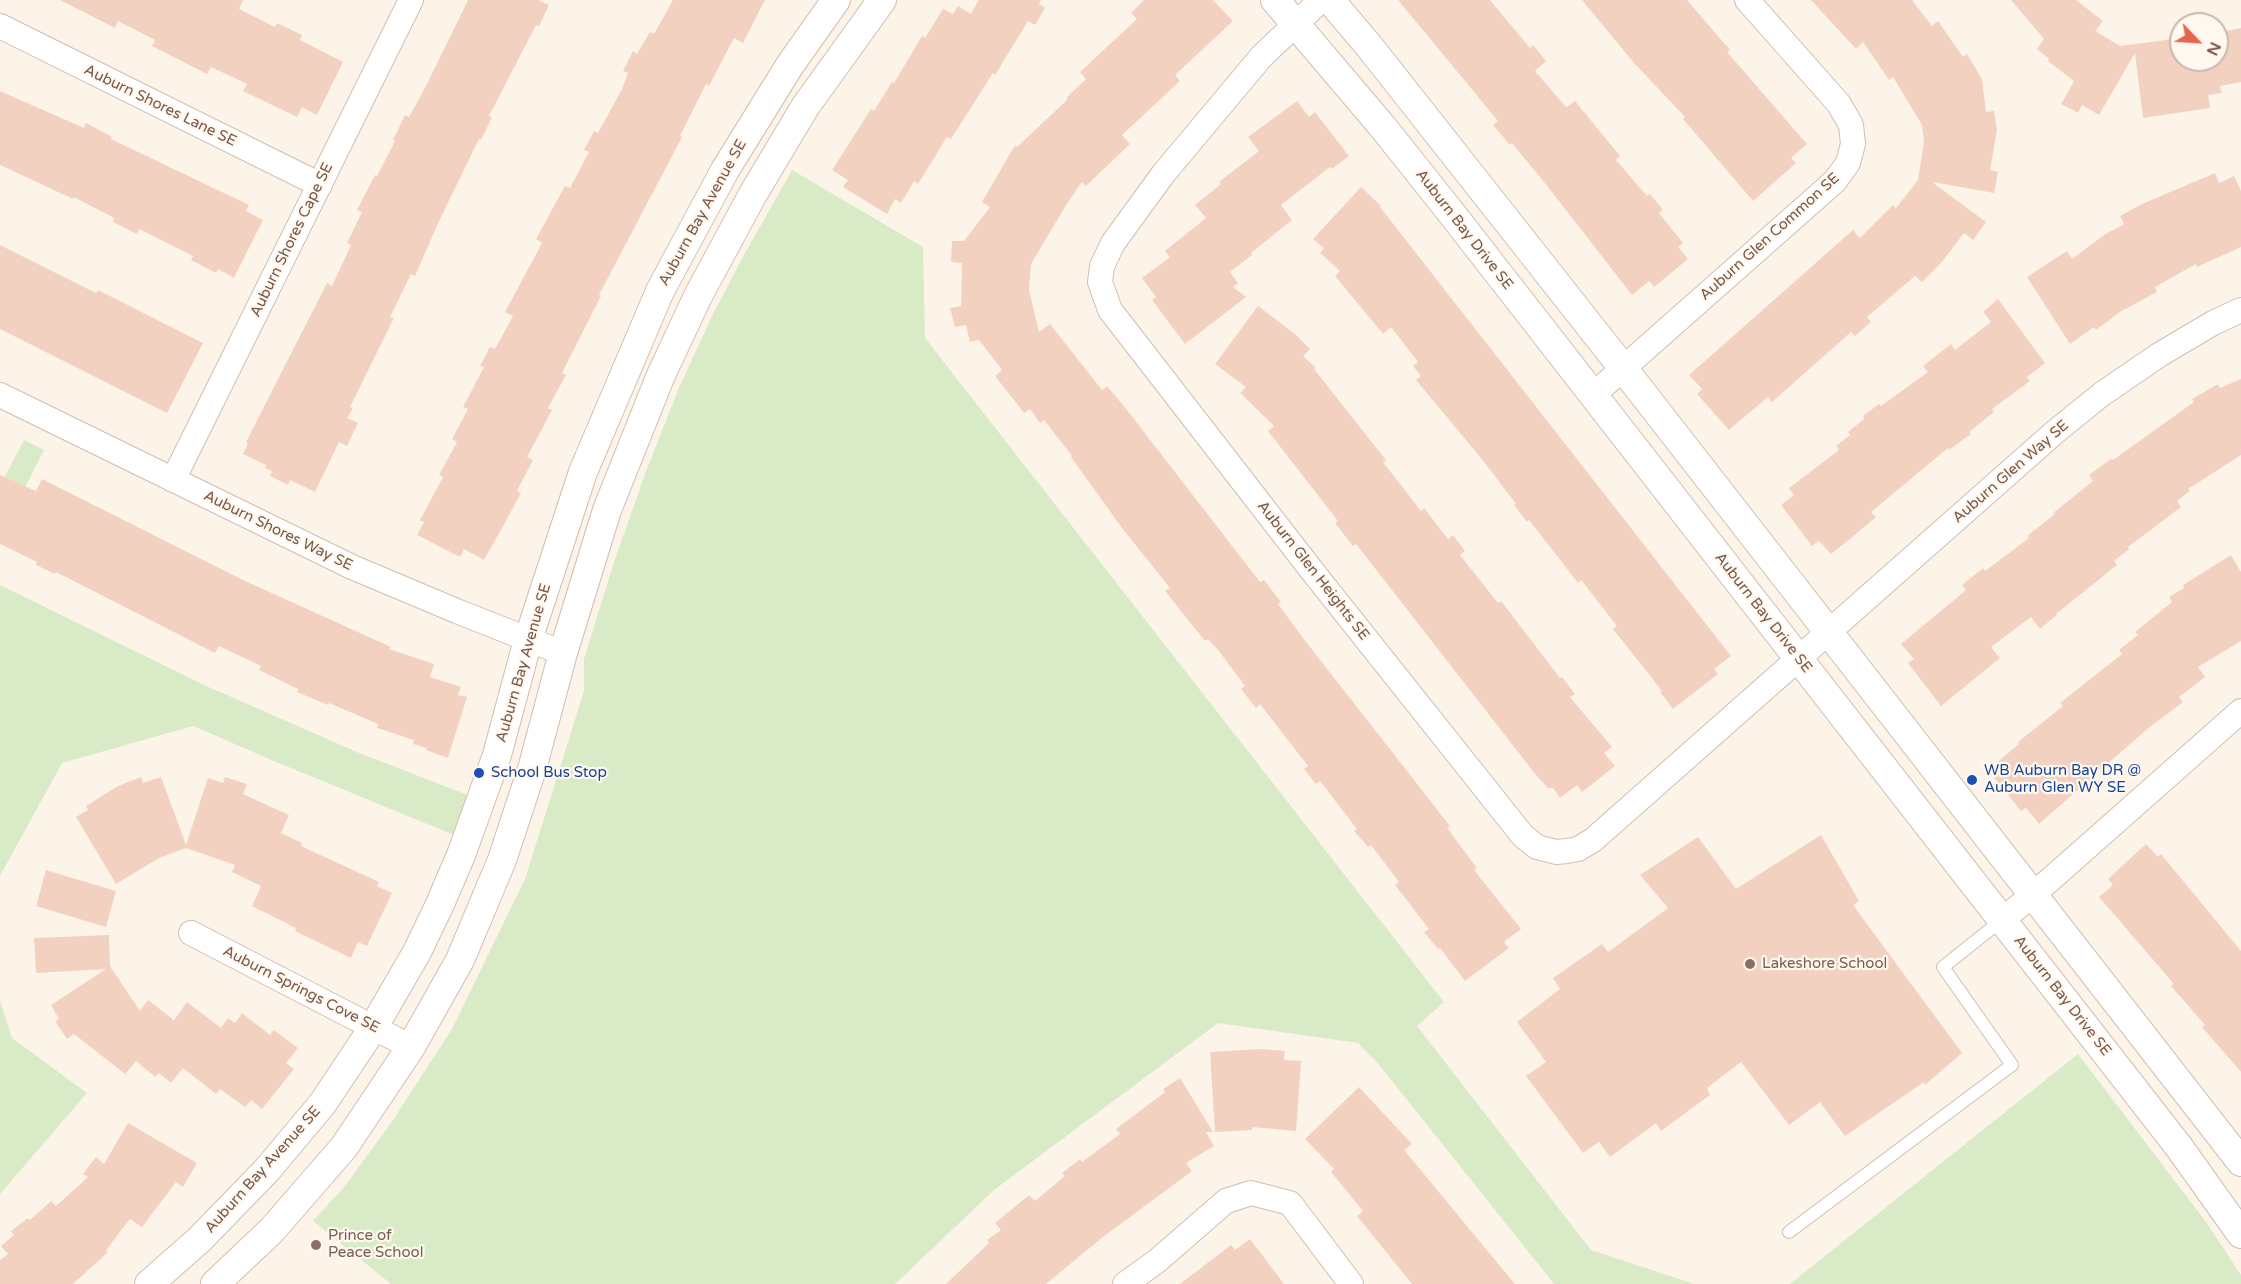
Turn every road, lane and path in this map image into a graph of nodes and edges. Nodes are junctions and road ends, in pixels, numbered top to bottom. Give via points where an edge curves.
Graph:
1 (411, 0) edge
2 (836, 0) edge
3 (882, 0) edge
4 (1275, 0) edge
5 (1321, 0) edge
6 (1330, 0) edge
7 (1748, 0) edge
8 (1296, 24) junction
9 (0, 26) edge
10 (320, 185) junction
11 (2241, 310) edge
12 (1623, 368) junction
13 (0, 395) edge
14 (1593, 395) junction
15 (173, 480) junction
16 (1829, 632) junction
17 (528, 640) junction
18 (563, 653) junction
19 (1798, 658) junction
20 (2241, 711) edge
21 (2034, 894) junction
22 (2003, 919) junction
23 (190, 933) dead end
24 (373, 1028) junction
25 (411, 1047) junction
26 (2241, 1162) edge
27 (1790, 1232) dead end
28 (2241, 1234) edge
29 (149, 1284) edge
30 (215, 1284) edge
31 (1125, 1284) edge
32 (1351, 1284) edge

1 - 10 street, Auburn Shores Cape SE
2 - 17 street, Auburn Bay Avenue SE via 725,170 660,291 583,472
3 - 18 street via 805,107 698,296 661,375 607,510
4 - 8 street, Auburn Bay Drive SE
5 - 8 street
6 - 12 street
7 - 12 street, Auburn Glen Common SE via 1839,104 1851,125 1853,144 1848,163 1835,181
8 - 14 street, Auburn Bay Drive SE via 1388,134
8 - 19 street, Auburn Glen Heights SE via 1262,56 1164,173 1113,243 1102,266 1100,282 1110,310 1313,572 1523,836 1537,847 1556,852 1578,849 1593,840
9 - 10 street, Auburn Shores Lane SE
10 - 15 street, Auburn Shores Cape SE
11 - 16 street, Auburn Glen Way SE via 2160,355 2102,394
12 - 14 street, Auburn Glen Common SE
12 - 16 street
13 - 15 street, Auburn Shores Way SE
14 - 19 street, Auburn Bay Drive SE
15 - 17 street, Auburn Shores Way SE via 352,567
16 - 19 street, Auburn Glen Way SE
16 - 21 street
17 - 18 street, Auburn Shores Way SE
17 - 24 street, Auburn Bay Avenue SE via 497,755 460,855 417,952
18 - 25 street via 532,769 502,860 460,960
19 - 22 street, Auburn Bay Drive SE
20 - 21 street
21 - 22 street
21 - 26 street
22 - 27 lane via 1943,967 2012,1065
22 - 28 street, Auburn Bay Drive SE
23 - 24 street, Auburn Springs Cove SE
24 - 25 street, Auburn Springs Cove SE
24 - 29 street, Auburn Bay Avenue SE via 323,1103 267,1170 199,1240
25 - 30 street via 344,1147 272,1230
31 - 32 street via 1226,1201 1251,1192 1290,1203

